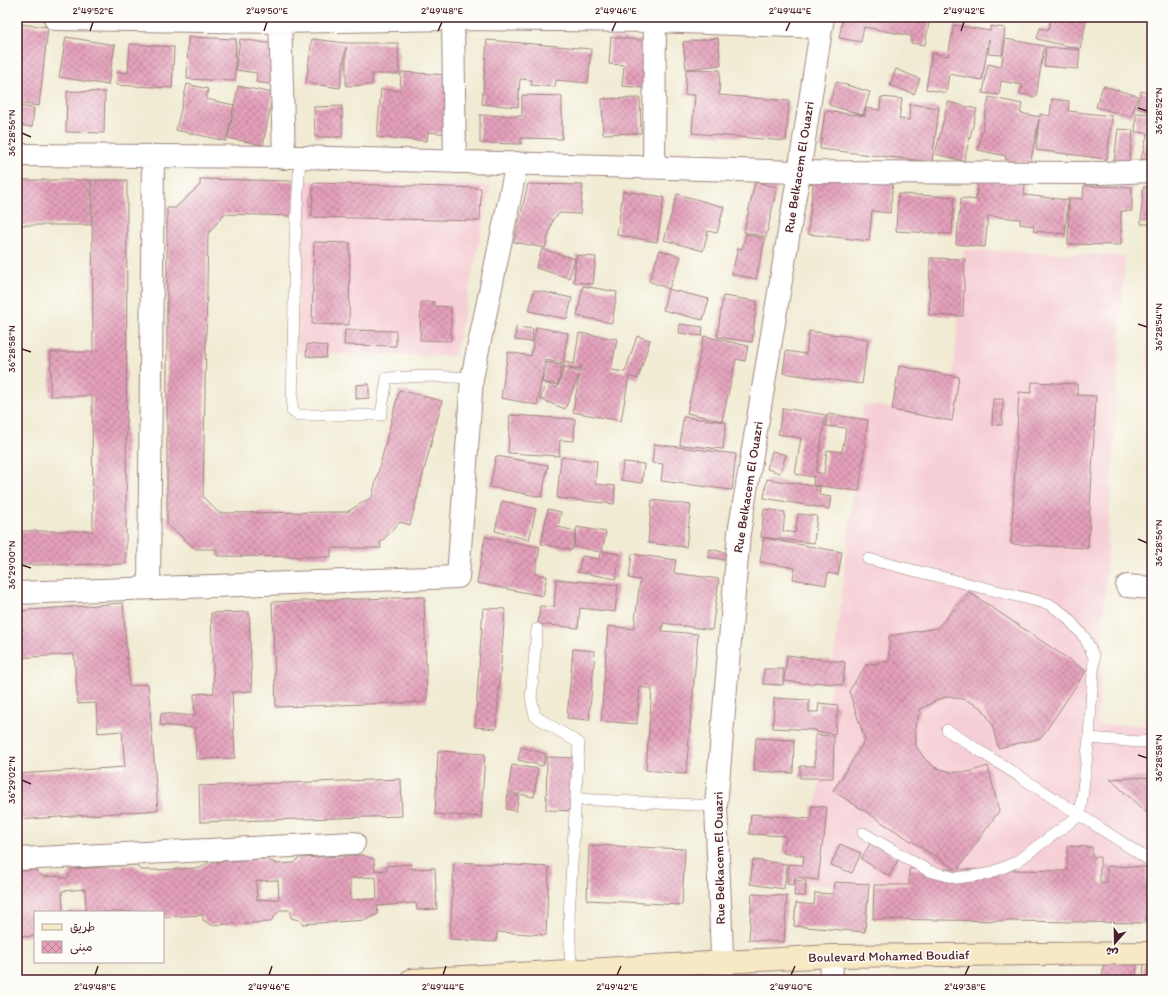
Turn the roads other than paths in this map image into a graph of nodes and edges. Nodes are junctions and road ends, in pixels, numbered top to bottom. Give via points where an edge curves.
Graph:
1 (453, 18) edge
2 (55, 19) dead end
3 (655, 19) edge
4 (280, 20) edge
5 (822, 22) edge
6 (17, 155) edge
7 (153, 156) junction
8 (292, 158) junction
9 (455, 162) junction
10 (517, 164) junction
11 (654, 167) junction
12 (1152, 171) edge
13 (799, 172) junction
14 (472, 378) junction
15 (868, 559) dead end
16 (1127, 586) dead end
17 (149, 588) junction
18 (1152, 588) edge
19 (17, 593) edge
20 (537, 630) dead end
21 (947, 730) dead end
22 (1089, 738) junction
23 (1152, 741) edge
24 (576, 799) junction
25 (716, 806) junction
26 (1080, 815) junction
27 (863, 833) dead end
28 (354, 843) dead end
29 (17, 859) edge
30 (1152, 862) edge
31 (1152, 953) edge
32 (831, 956) junction
33 (722, 971) edge
34 (571, 972) junction
35 (411, 980) edge
36 (832, 980) edge

1 - 3 street
1 - 4 street
1 - 9 street
2 - 4 street
3 - 5 street
3 - 11 street
4 - 8 street
5 - 13 street, Rue Belkacem El Ouazri
6 - 7 street
7 - 8 street
7 - 17 street
8 - 9 street
8 - 14 lane via 295,243 292,411 298,415 381,415 387,378
9 - 10 street
10 - 11 street
10 - 14 street
11 - 13 street
12 - 13 street
13 - 25 street, Rue Belkacem El Ouazri via 739,533
14 - 17 street via 458,577
15 - 22 lane via 1049,604 1065,615 1085,638 1094,657
16 - 18 street
17 - 19 street
20 - 24 lane via 531,698 535,716 580,743
21 - 26 lane
22 - 23 lane
22 - 26 lane
24 - 25 lane
24 - 34 lane via 569,916
25 - 33 street, Rue Belkacem El Ouazri
26 - 27 lane via 1016,862 988,874 956,878 929,871
26 - 30 lane
28 - 29 street
31 - 32 main road, Boulevard Mohamed Boudiaf
32 - 33 main road, Boulevard Mohamed Boudiaf
32 - 36 street
33 - 34 main road, Boulevard Mohamed Boudiaf
34 - 35 main road, Boulevard Mohamed Boudiaf

